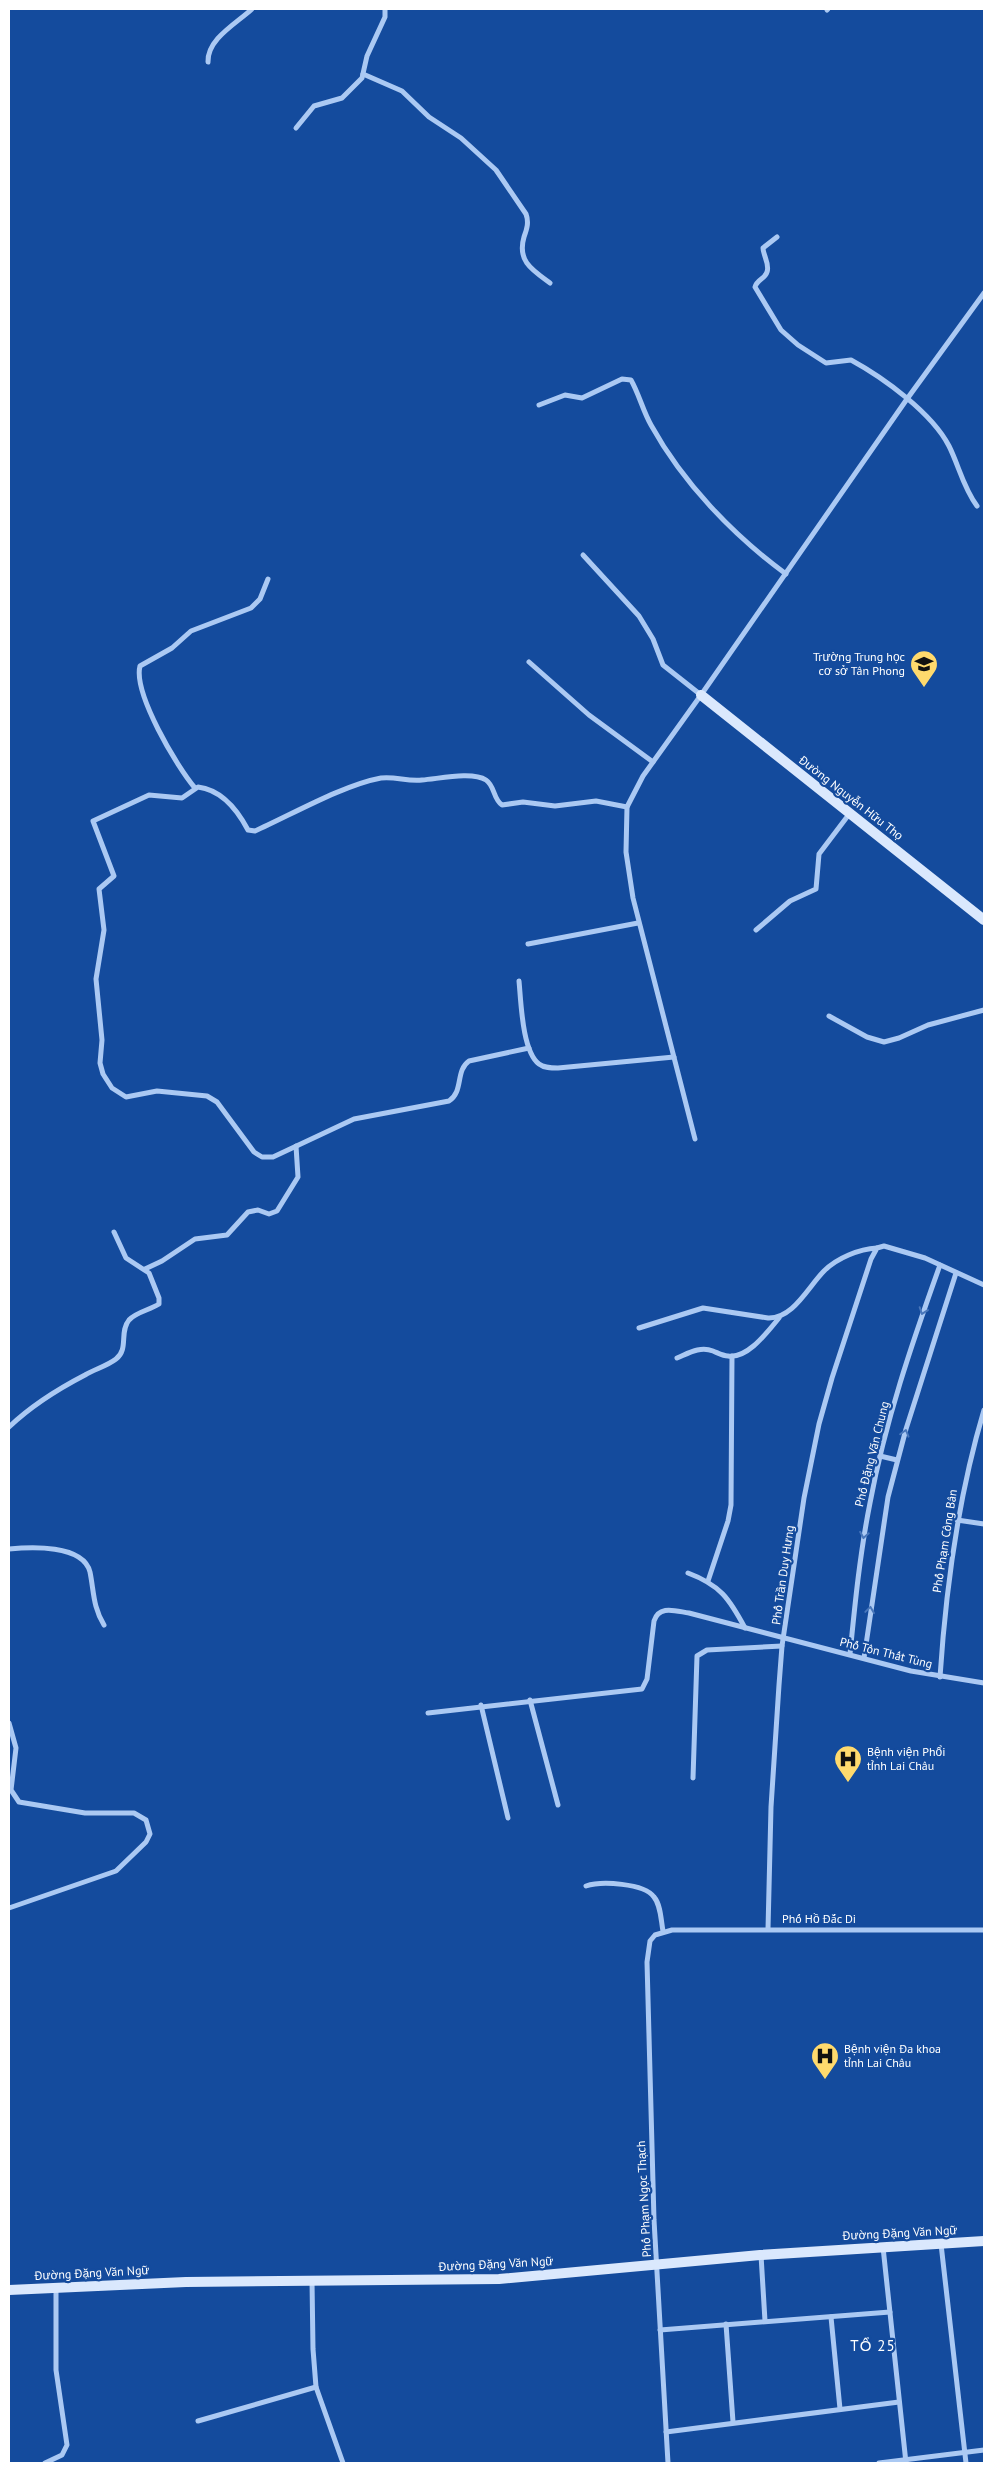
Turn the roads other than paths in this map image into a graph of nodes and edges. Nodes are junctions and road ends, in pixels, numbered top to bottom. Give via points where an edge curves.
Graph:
1 (252, 9) edge
2 (385, 9) edge
3 (208, 62) dead end
4 (364, 74) junction
5 (296, 128) dead end
6 (777, 237) dead end
7 (550, 283) dead end
8 (984, 293) edge
9 (907, 399) junction
10 (539, 405) dead end
11 (977, 506) dead end
12 (583, 556) dead end
13 (786, 574) junction
14 (268, 580) dead end
15 (529, 662) dead end
16 (701, 695) junction
17 (653, 762) junction
18 (195, 788) junction
19 (627, 807) junction
20 (850, 813) junction
21 (984, 920) edge
22 (638, 923) junction
23 (756, 930) dead end
24 (528, 944) dead end
25 (520, 981) dead end
26 (984, 1010) edge
27 (829, 1016) dead end
28 (529, 1048) junction
29 (674, 1057) junction
30 (695, 1140) dead end
31 (296, 1146) junction
32 (114, 1232) dead end
33 (877, 1248) junction
34 (940, 1265) junction
35 (145, 1269) junction
36 (956, 1273) junction
37 (984, 1285) edge
38 (779, 1317) junction
39 (639, 1328) dead end
40 (732, 1356) junction
41 (677, 1358) dead end
42 (984, 1410) edge
43 (9, 1426) edge
44 (880, 1456) junction
45 (897, 1460) junction
46 (957, 1520) junction
47 (984, 1524) edge
48 (9, 1549) edge
49 (688, 1573) dead end
50 (708, 1581) junction
51 (104, 1625) dead end
52 (745, 1628) junction
53 (784, 1637) junction
54 (782, 1646) junction
55 (850, 1654) junction
56 (864, 1658) junction
57 (940, 1677) junction
58 (984, 1683) edge
59 (530, 1700) junction
60 (481, 1705) junction
61 (428, 1713) dead end
62 (9, 1723) edge
63 (693, 1778) dead end
64 (558, 1805) dead end
65 (508, 1818) dead end
66 (586, 1886) dead end
67 (9, 1908) edge
68 (768, 1929) junction
69 (984, 1930) edge
70 (663, 1931) junction
71 (655, 1935) joint
72 (984, 2241) edge
73 (940, 2243) junction
74 (883, 2246) junction
75 (760, 2255) junction
76 (656, 2263) junction
77 (312, 2280) junction
78 (56, 2288) junction
79 (9, 2290) edge
80 (890, 2312) junction
81 (831, 2317) junction
82 (765, 2321) junction
83 (726, 2324) junction
84 (660, 2330) junction
85 (316, 2387) junction
86 (899, 2402) junction
87 (840, 2408) junction
88 (198, 2421) dead end
89 (733, 2422) junction
90 (666, 2432) junction
91 (984, 2450) edge
92 (964, 2452) junction
93 (906, 2461) edge
94 (45, 2463) edge
95 (343, 2463) edge
96 (668, 2463) edge
97 (879, 2463) edge
98 (966, 2463) edge

1 - 3 street via 212,44
2 - 4 street via 385,17 367,56
4 - 5 street via 342,98 314,106
4 - 7 street via 402,91 429,117 461,138 496,170 526,214 528,222 523,256
6 - 9 street via 763,248 768,269 755,287 781,330 818,360 831,363 851,360
8 - 9 street
9 - 11 street via 943,436 964,485
9 - 13 street
10 - 13 street via 565,395 582,398 622,379 631,380 651,425 697,489 746,542
12 - 16 street via 639,616 664,664
13 - 16 street
14 - 18 street via 260,599 251,608 191,631 172,648 140,666 150,713
15 - 17 street via 589,716
16 - 17 street
16 - 20 main road, Đường Nguyễn Hữu Thọ
17 - 19 street via 636,786
18 - 19 street via 205,789 231,804 251,831 351,787 391,777 420,781 451,776 482,778 489,783 502,805 524,802 548,806 596,801
18 - 31 street via 182,798 146,796 93,821 114,876 98,889 104,936 96,978 102,1040 101,1068 112,1088 122,1096 157,1091 207,1096 217,1102 250,1147 262,1157 279,1156
19 - 22 street via 626,852
20 - 21 main road, Đường Nguyễn Hữu Thọ
20 - 23 street via 819,854 816,889 790,901
22 - 24 street
22 - 29 street
25 - 28 street
26 - 27 street via 928,1025 884,1042 867,1037
28 - 29 street via 537,1062 548,1068
28 - 31 street via 469,1061 463,1067 457,1094 449,1101 354,1119
29 - 30 street
31 - 35 street via 298,1177 277,1211 269,1214 258,1210 248,1212 227,1235 195,1239
32 - 35 street via 126,1258
33 - 34 street via 889,1246
33 - 38 street via 855,1252 830,1266
33 - 53 street, Phố Trần Duy Hưng via 864,1279 819,1424 804,1498
34 - 36 street
34 -> 44 street, Phố Đặng Văn Chung via 904,1369
35 - 43 street via 160,1302 127,1322 123,1348 117,1358 65,1386
36 - 37 street
45 -> 36 street, Phố Đặng Văn Chung
38 - 39 street via 703,1308
38 - 40 street via 758,1342
40 - 41 street via 705,1349
40 - 50 street via 731,1505
42 - 46 street, Phố Phạm Công Bân
44 - 45 street
44 -> 55 street, Phố Đặng Văn Chung via 862,1549
56 -> 45 street, Phố Đặng Văn Chung via 879,1545
46 - 47 street
46 - 57 street, Phố Phạm Công Bân via 943,1623
48 - 51 street via 48,1547 83,1562 90,1571 95,1609
49 - 50 street
50 - 52 street via 724,1594
52 - 53 street, Phố Tôn Thất Tùng
52 - 59 street, Phố Tôn Thất Tùng via 689,1613 659,1611 654,1621 645,1687
53 - 54 street, Phố Trần Duy Hưng
53 - 55 street, Phố Tôn Thất Tùng
54 - 63 street via 707,1650 697,1656
54 - 68 street, Phố Trần Duy Hưng
55 - 56 street, Phố Tôn Thất Tùng
56 - 57 street, Phố Tôn Thất Tùng
57 - 58 street, Phố Tôn Thất Tùng
59 - 60 street
59 - 64 street
60 - 61 street
60 - 65 street
62 - 67 street via 16,1748 12,1790 19,1802 85,1813 134,1813 146,1820 150,1830 146,1842 116,1870
66 - 70 street via 608,1883 647,1891 656,1900
68 - 69 street, Phố Hồ Đắc Di
68 - 70 street, Phố Hồ Đắc Di
70 - 71 street, Phố Hồ Đắc Di
71 - 76 street, Phố Phạm Ngọc Thạch via 650,1940 647,1962
72 - 73 main road, Đường Đặng Văn Ngữ
73 - 74 main road, Đường Đặng Văn Ngữ
73 - 92 street
74 - 75 main road, Đường Đặng Văn Ngữ
74 - 80 street
75 - 76 main road, Đường Đặng Văn Ngữ
75 - 82 street
76 - 77 main road, Đường Đặng Văn Ngữ via 499,2279
76 - 84 street, Phố Phạm Ngọc Thạch
77 - 78 main road, Đường Đặng Văn Ngữ
77 - 85 street via 312,2349
78 - 79 main road, Đường Đặng Văn Ngữ
78 - 94 street via 56,2370 67,2445 62,2455
80 - 81 street
80 - 86 street
81 - 82 street
81 - 87 street
82 - 83 street
83 - 84 street
83 - 89 street
84 - 90 street, Phố Phạm Ngọc Thạch
85 - 88 street
85 - 95 street
86 - 87 street
86 - 93 street
87 - 89 street
89 - 90 street
90 - 96 street, Phố Phạm Ngọc Thạch
91 - 92 street
92 - 93 street
92 - 98 street
93 - 97 street

